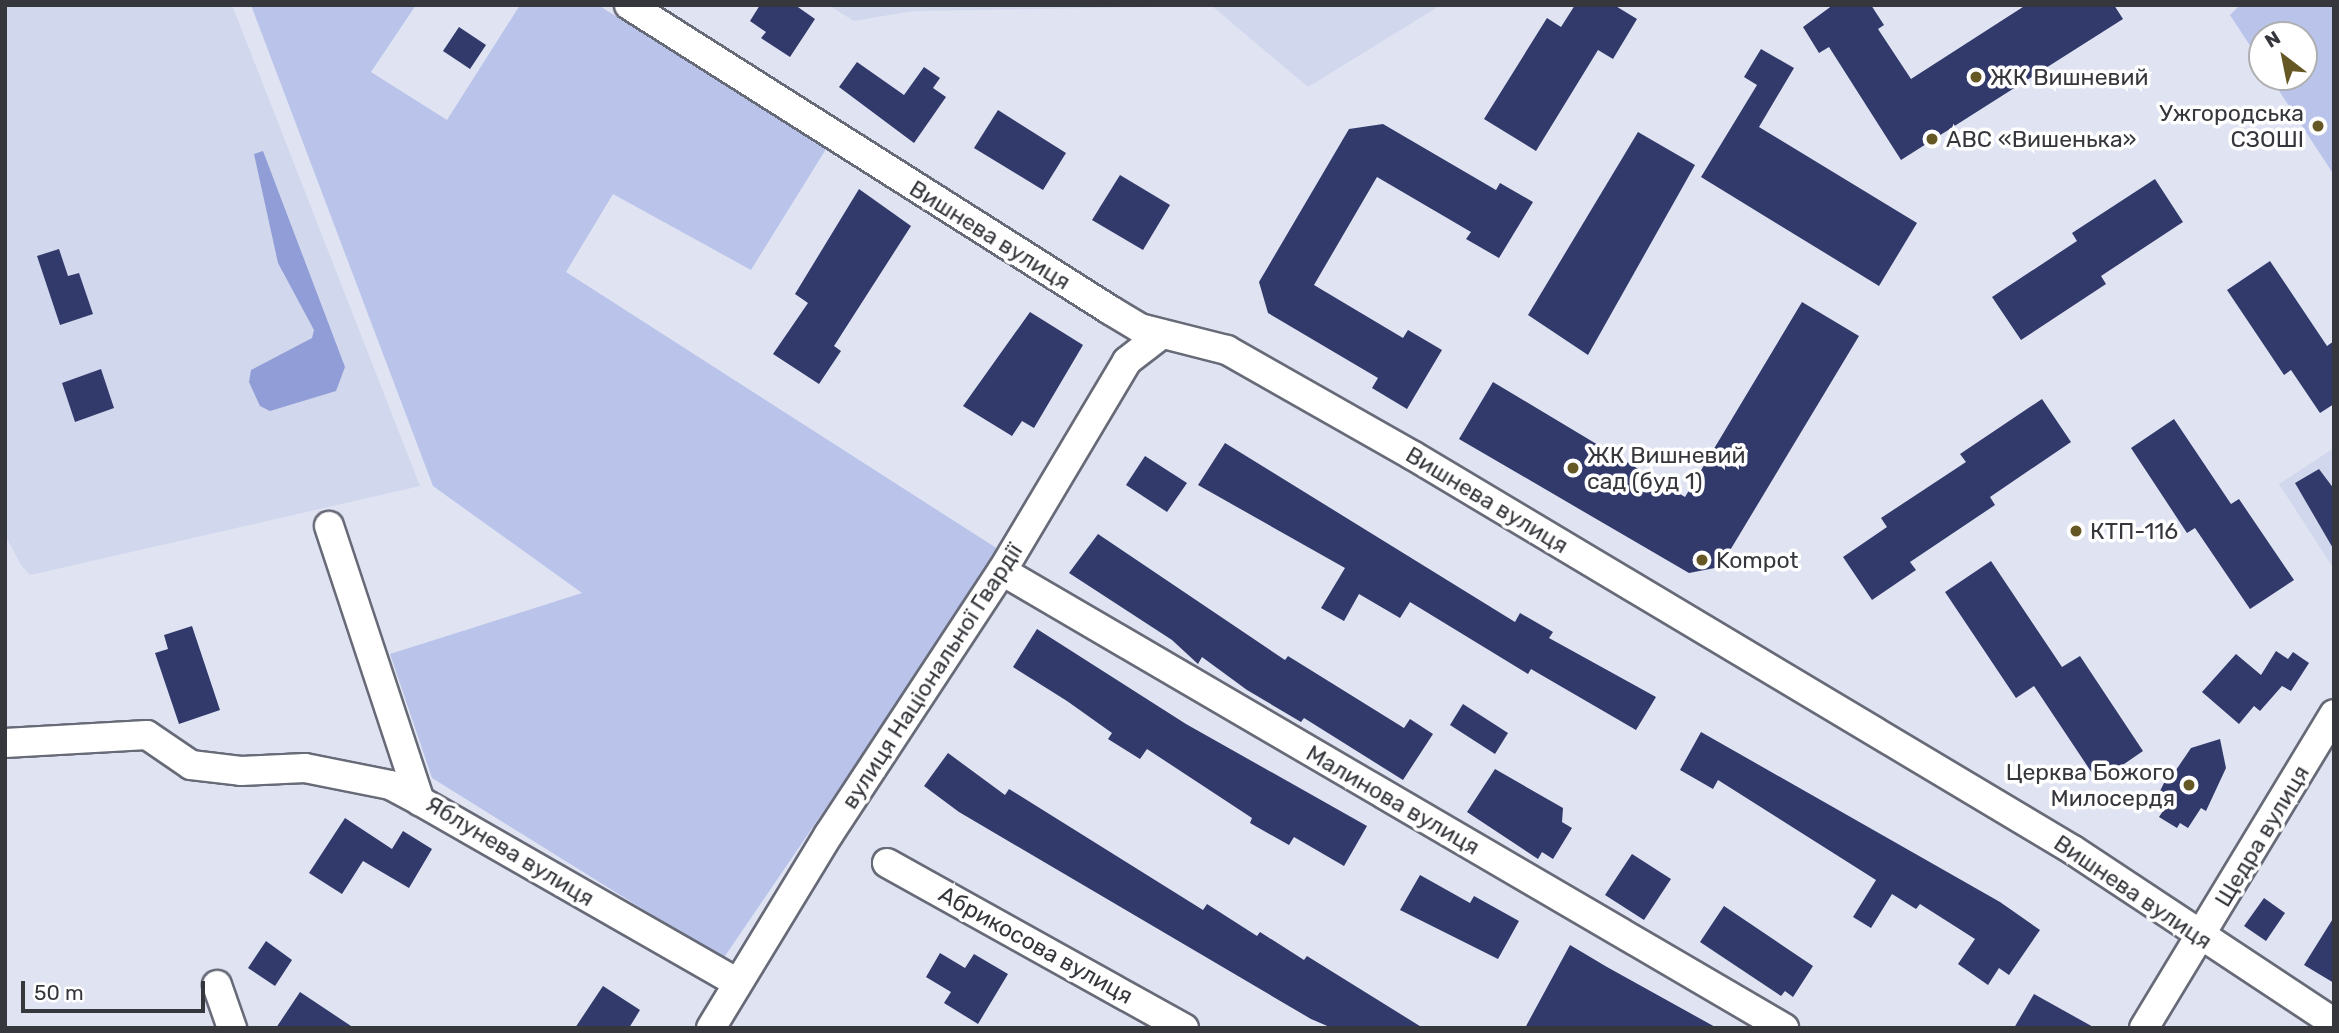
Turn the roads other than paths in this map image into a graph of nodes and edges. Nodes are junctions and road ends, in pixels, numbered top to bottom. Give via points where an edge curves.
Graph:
1 (629, 5) edge
2 (1162, 334) junction
3 (329, 526) dead end
4 (1002, 571) junction
5 (2334, 714) edge
6 (5, 743) edge
7 (420, 801) junction
8 (887, 863) dead end
9 (2201, 938) junction
10 (738, 984) junction
11 (217, 985) dead end
12 (2334, 1023) edge
13 (232, 1028) edge
14 (711, 1028) edge
15 (1184, 1028) edge
16 (1784, 1028) edge
17 (2144, 1028) edge

1 - 2 street, Вишнева вулиця via 1110,310
2 - 4 street, вулиця Національної Гвардії via 1127,360
2 - 9 street, Вишнева вулиця via 1227,350 1412,455 2073,850
3 - 7 street, Яблунева вулиця
4 - 10 street, вулиця Національної Гвардії
4 - 16 street, Малинова вулиця
5 - 9 street, Щедра вулиця
6 - 7 street via 147,735 191,765 240,771 305,768 390,785
7 - 10 street, Яблунева вулиця
8 - 15 street, Абрикосова вулиця
9 - 12 street, Вишнева вулиця
9 - 17 street, Щедра вулиця
10 - 14 street, вулиця Національної Гвардії
11 - 13 street

